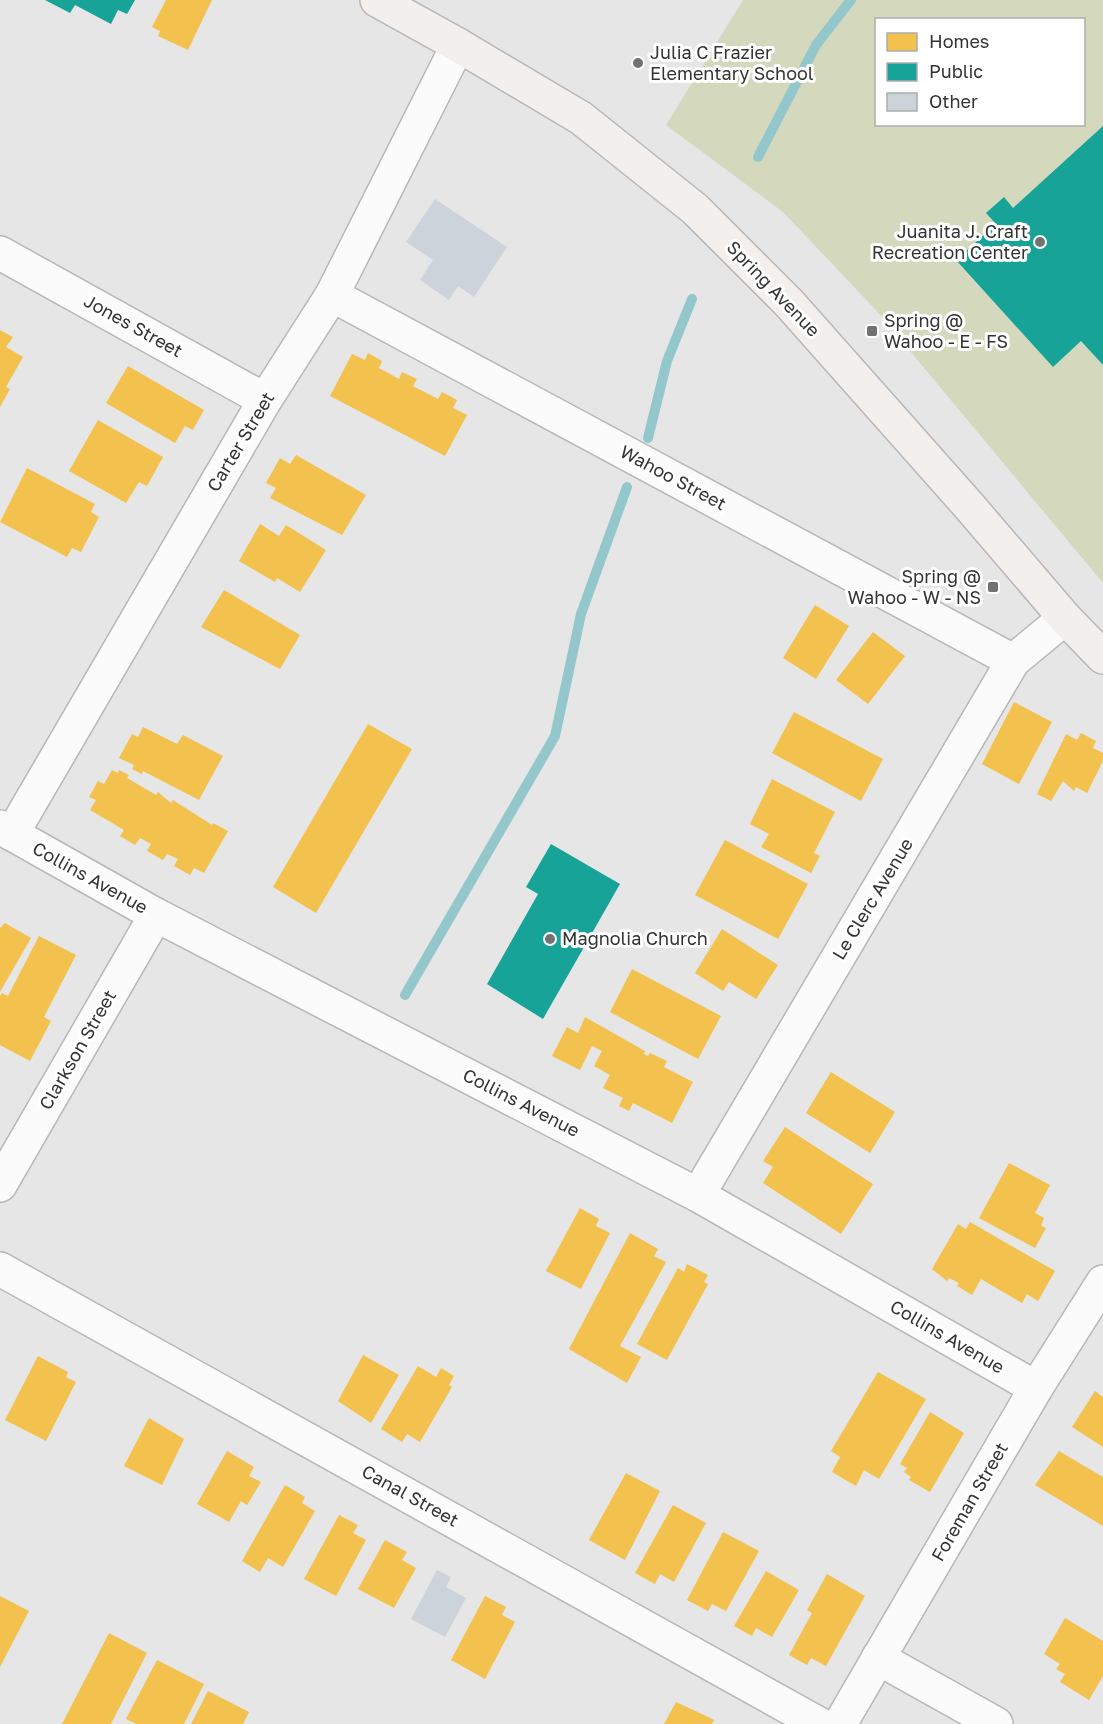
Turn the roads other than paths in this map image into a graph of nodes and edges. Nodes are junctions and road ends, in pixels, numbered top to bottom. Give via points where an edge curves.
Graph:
1 (377, 0) edge
2 (458, 45) junction
3 (0, 253) edge
4 (332, 295) junction
5 (265, 400) junction
6 (1065, 618) junction
7 (1103, 657) edge
8 (1013, 662) junction
9 (6, 831) edge
10 (156, 915) junction
11 (0, 1185) edge
12 (698, 1195) junction
13 (0, 1269) edge
14 (1103, 1282) edge
15 (1036, 1388) junction
16 (878, 1658) junction
17 (819, 1724) edge
18 (840, 1724) edge
19 (996, 1724) edge

1 - 2 street, Spring Avenue
2 - 4 street, Carter Street
2 - 6 street, Spring Avenue via 581,117 695,209 789,303
3 - 5 street, Jones Street
4 - 5 street, Carter Street
4 - 8 street, Wahoo Street
5 - 9 street, Carter Street
6 - 7 street, Spring Avenue
6 - 8 street, Le Clerc Avenue
8 - 12 street, Le Clerc Avenue
9 - 10 street, Collins Avenue
10 - 11 street, Clarkson Street
10 - 12 street, Collins Avenue
12 - 15 street, Collins Avenue
13 - 17 street, Canal Street
14 - 15 street, Foreman Street
15 - 16 street, Foreman Street
16 - 18 street, Foreman Street
16 - 19 street

